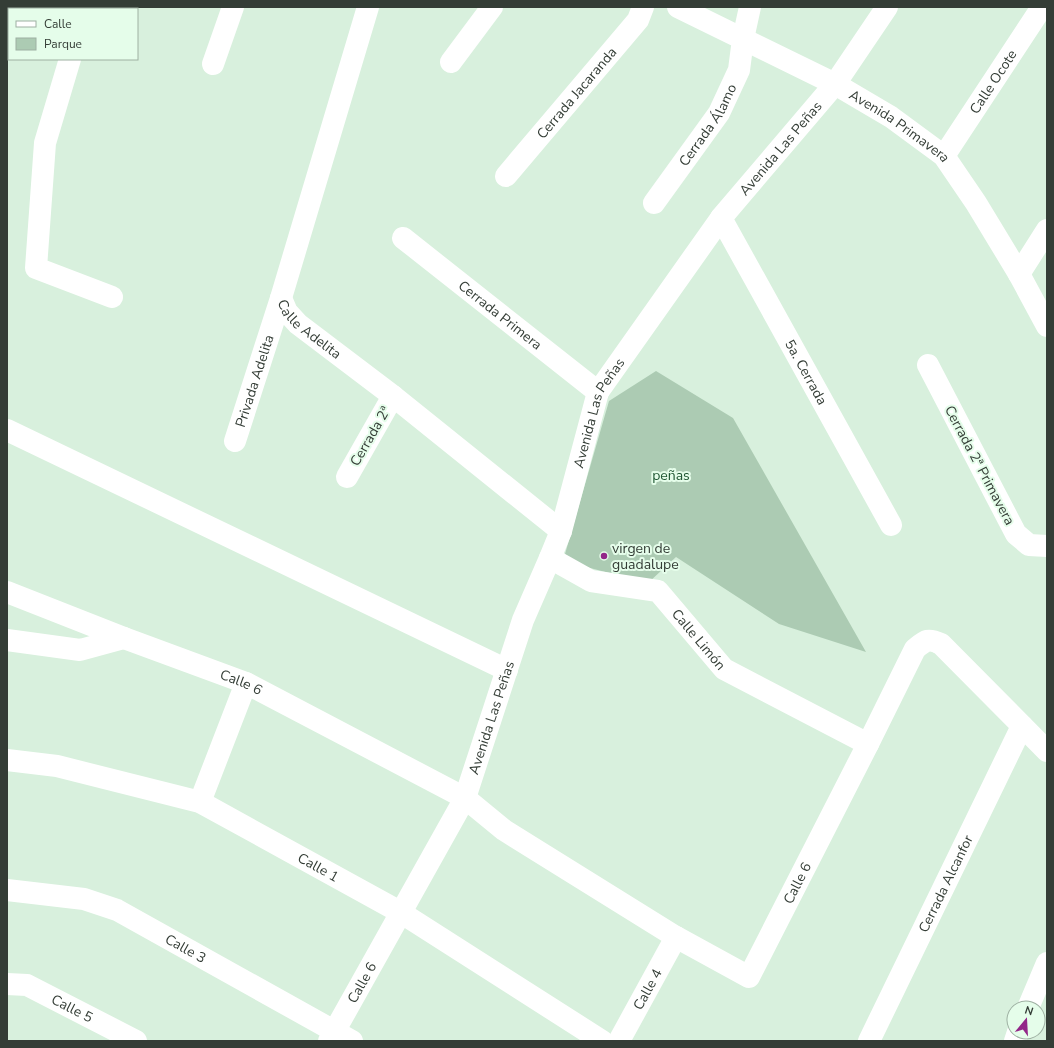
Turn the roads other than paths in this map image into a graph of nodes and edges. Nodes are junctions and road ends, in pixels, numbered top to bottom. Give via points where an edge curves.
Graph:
1 (233, 7) edge
2 (368, 7) edge
3 (492, 7) edge
4 (643, 7) edge
5 (678, 7) edge
6 (750, 7) edge
7 (887, 7) edge
8 (1042, 7) edge
9 (743, 38) junction
10 (70, 60) edge
11 (451, 62) dead end
12 (213, 64) dead end
13 (835, 84) junction
14 (944, 156) junction
15 (506, 176) dead end
16 (654, 203) dead end
17 (721, 218) junction
18 (1047, 230) edge
19 (403, 238) dead end
20 (1019, 274) junction
21 (112, 297) dead end
22 (281, 298) junction
23 (1047, 326) edge
24 (928, 365) dead end
25 (598, 392) junction
26 (393, 396) junction
27 (7, 430) edge
28 (235, 441) dead end
29 (347, 476) dead end
30 (891, 525) dead end
31 (561, 530) junction
32 (1047, 546) edge
33 (550, 558) junction
34 (7, 592) edge
35 (124, 638) junction
36 (7, 640) edge
37 (507, 670) junction
38 (246, 683) junction
39 (1022, 726) junction
40 (868, 744) junction
41 (1047, 751) edge
42 (7, 760) edge
43 (465, 798) junction
44 (200, 802) junction
45 (7, 890) edge
46 (400, 912) junction
47 (676, 937) junction
48 (1047, 963) edge
49 (7, 984) edge
50 (1031, 1000) edge
51 (338, 1038) edge
52 (136, 1041) edge
53 (602, 1041) edge
54 (619, 1041) edge
55 (869, 1041) edge

1 - 12 street
2 - 22 street, Calle Adelita
3 - 11 street
4 - 15 street, Cerrada Jacaranda via 638,20
5 - 9 street, Avenida Primavera
6 - 9 street, Cerrada Álamo
7 - 13 street, Avenida Las Peñas
8 - 14 street, Calle Ocote
9 - 13 street, Avenida Primavera
9 - 16 street, Cerrada Álamo via 739,70 719,113
10 - 21 street via 45,143 36,268
13 - 14 street, Avenida Primavera via 891,117
13 - 17 street, Avenida Las Peñas
14 - 20 street, Avenida Primavera
17 - 25 street, Avenida Las Peñas
17 - 30 street, 5a. Cerrada
18 - 20 street
19 - 25 street, Cerrada Primera
20 - 23 street, Avenida Primavera
22 - 26 street, Calle Adelita via 298,324
22 - 28 street, Privada Adelita
24 - 32 street, Cerrada 2ª Primavera via 1016,534 1028,545
25 - 31 street, Avenida Las Peñas
26 - 29 street, Cerrada 2ª
26 - 31 street, Calle Adelita
27 - 37 street
31 - 33 street, Avenida Las Peñas
33 - 37 street, Avenida Las Peñas via 523,620
33 - 40 street, Calle Limón via 591,581 658,591 724,669
34 - 35 street, Calle 6
35 - 36 street via 80,650
35 - 38 street, Calle 6
37 - 43 street, Avenida Las Peñas
38 - 43 street, Calle 6
38 - 44 street
39 - 40 street, Calle 6 via 942,644 933,640 923,642 915,650
39 - 41 street, Calle 6
39 - 55 street, Cerrada Alcanfor
40 - 47 street, Calle 6 via 749,976
42 - 44 street, Calle 1 via 56,766
43 - 46 street, Calle 6
43 - 47 street, Calle 6 via 504,830
44 - 46 street, Calle 1
45 - 51 street, Calle 3 via 84,899 117,910
46 - 51 street, Calle 6
46 - 53 street, Calle 1
47 - 54 street, Calle 4
48 - 50 street
49 - 52 street, Calle 5 via 27,985

